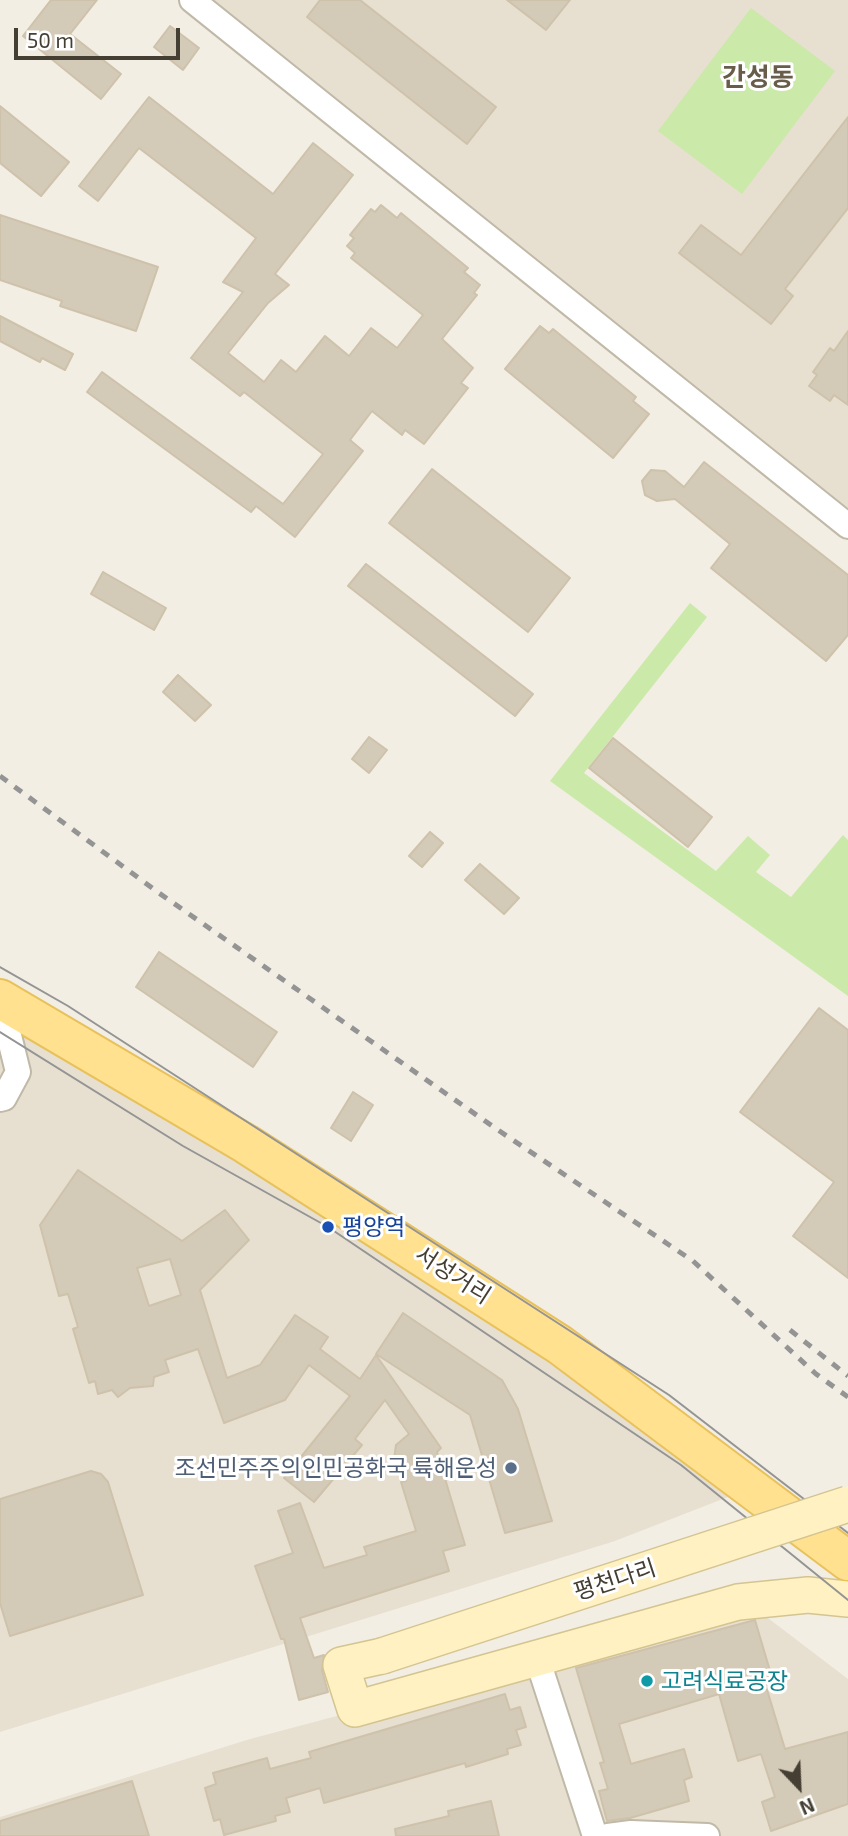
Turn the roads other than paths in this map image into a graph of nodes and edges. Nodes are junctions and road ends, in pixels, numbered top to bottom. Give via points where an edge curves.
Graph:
1 (192, 0) edge
2 (848, 526) edge
3 (0, 999) edge
4 (0, 1099) edge
5 (848, 1504) edge
6 (848, 1561) edge
7 (848, 1599) edge
8 (537, 1658) junction
9 (594, 1836) edge
10 (608, 1836) edge
11 (707, 1836) edge

1 - 2 street
3 - 4 street via 18,1072 5,1098
3 - 6 main road, 서성거리 via 246,1144 481,1292 560,1345
5 - 8 street, 평천다리, bridge via 382,1656 341,1665 355,1709
7 - 8 street via 808,1595 738,1602
8 - 9 street
10 - 11 street

